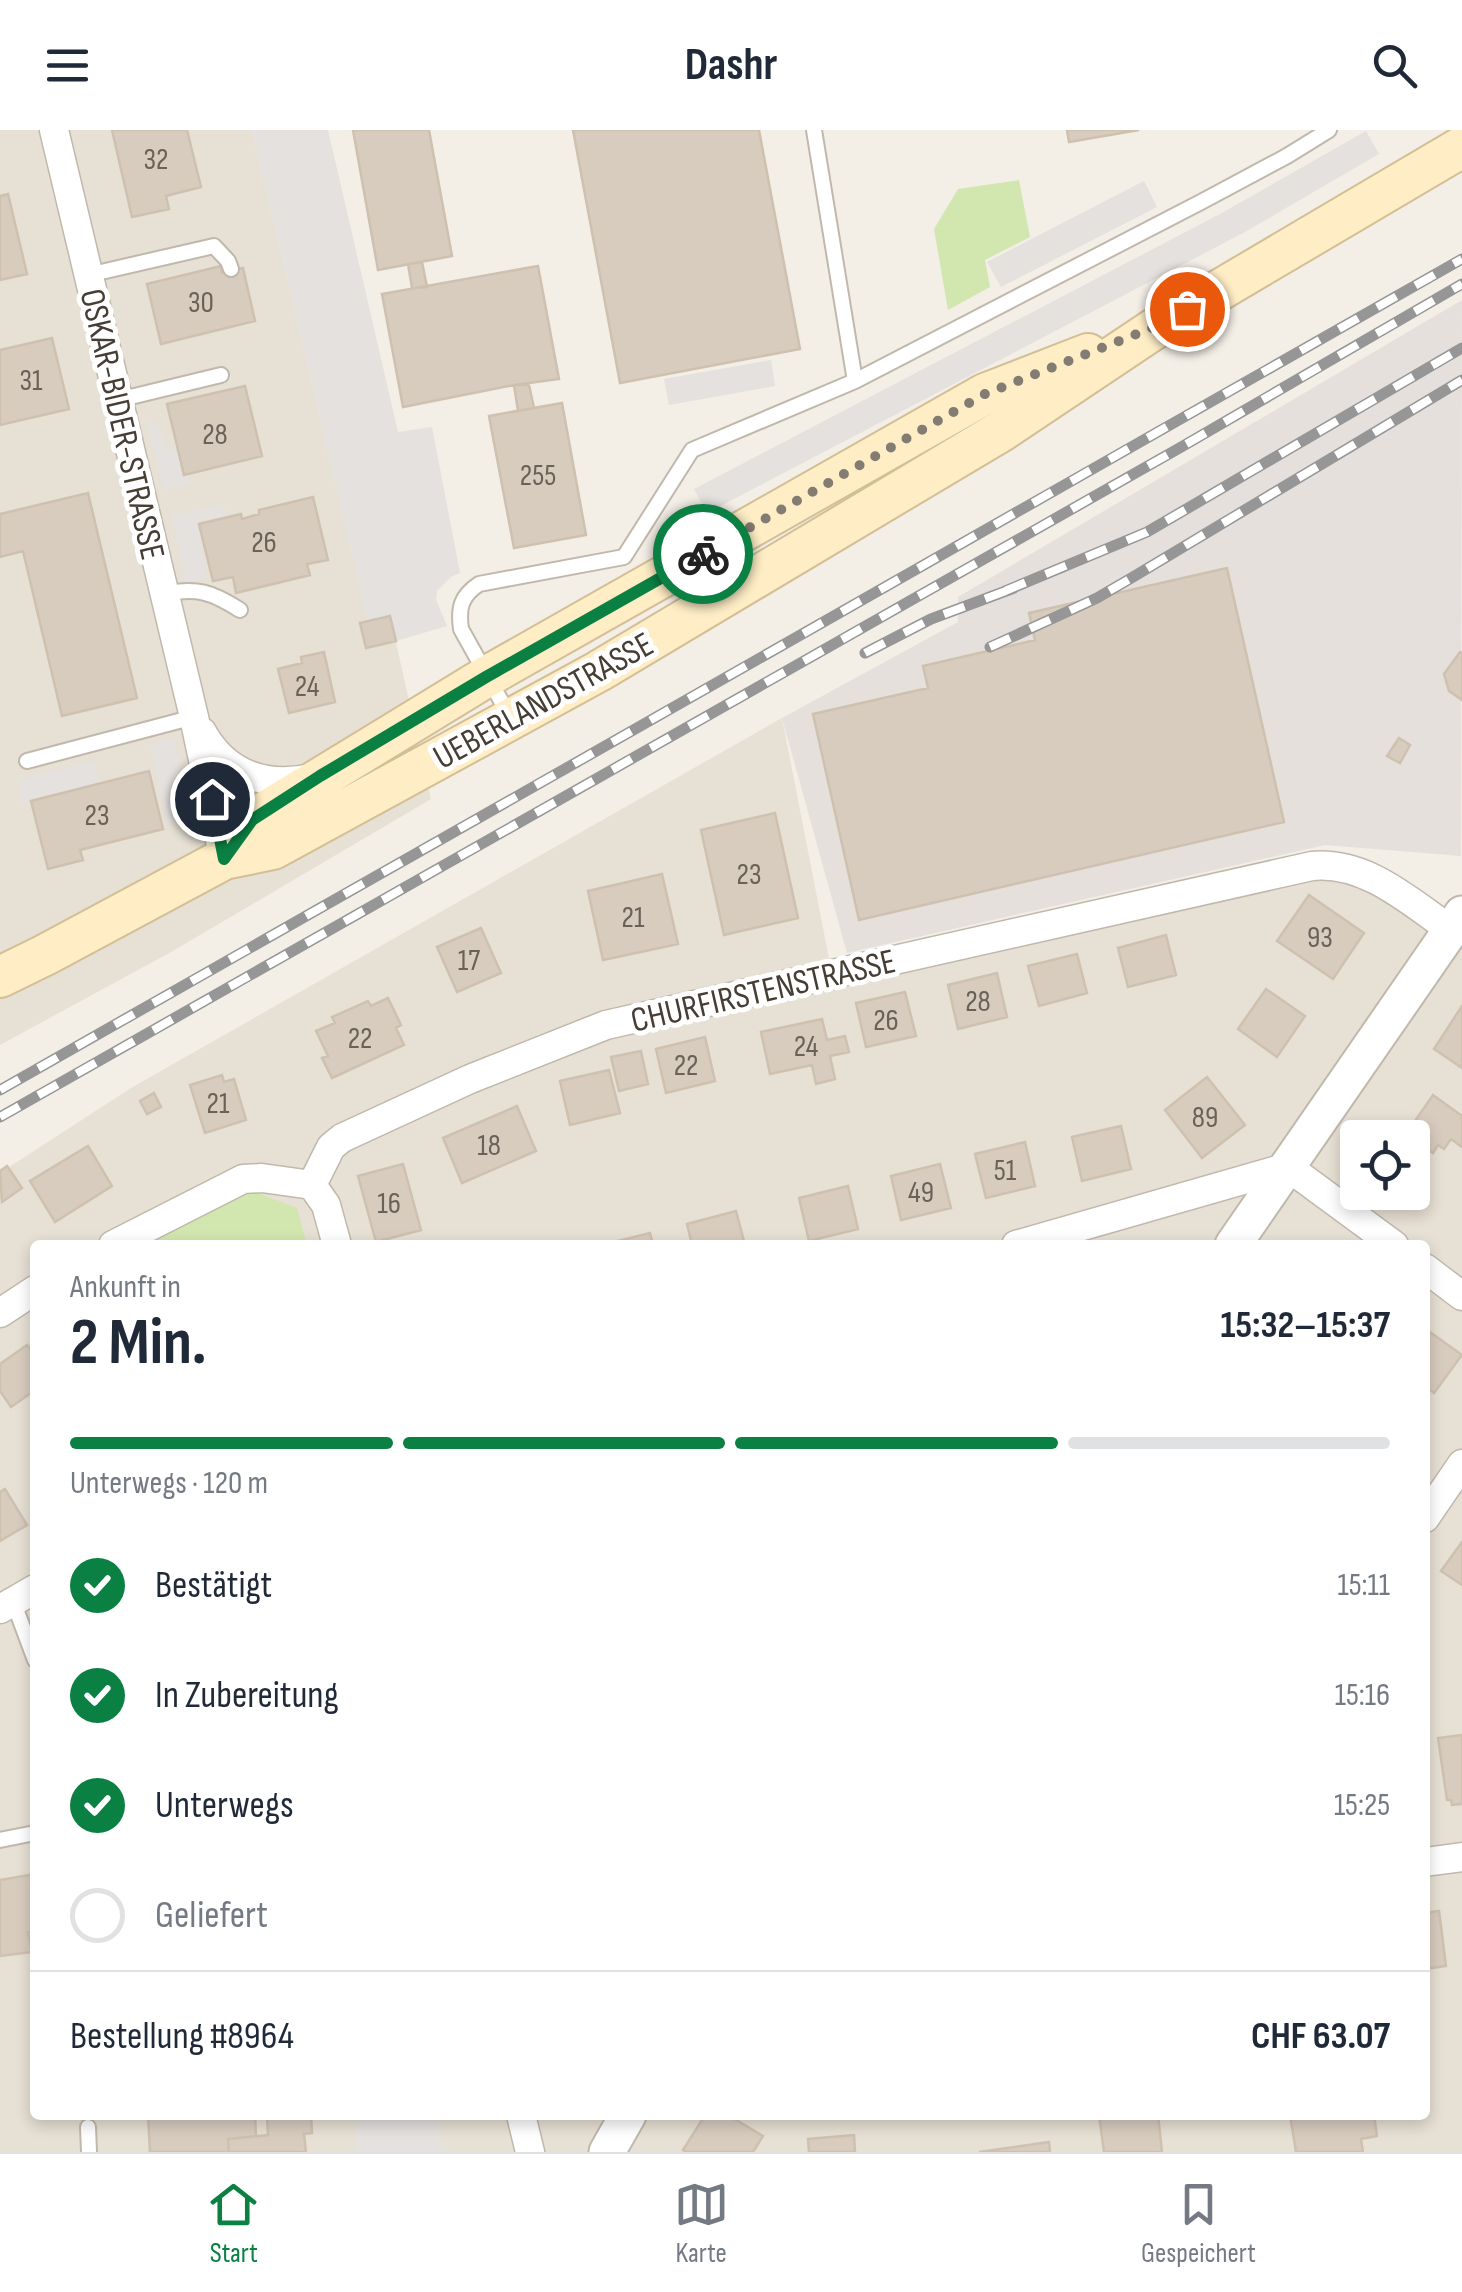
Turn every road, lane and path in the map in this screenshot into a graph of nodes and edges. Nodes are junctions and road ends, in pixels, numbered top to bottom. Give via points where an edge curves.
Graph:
1 (54, 130) edge
2 (814, 130) edge
3 (1329, 130) edge
4 (1462, 147) edge
5 (232, 269) dead end
6 (88, 275) junction
7 (1157, 326) junction
8 (220, 375) dead end
9 (855, 381) junction
10 (117, 400) junction
11 (163, 594) junction
12 (240, 610) dead end
13 (486, 677) junction
14 (194, 717) junction
15 (512, 720) junction
16 (26, 761) dead end
17 (320, 776) junction
18 (224, 859) junction
19 (1456, 922) edge
20 (0, 977) edge
21 (1288, 1167) junction
22 (312, 1185) junction
23 (123, 1240) edge
24 (336, 1240) edge
25 (1033, 1240) edge
26 (1237, 1240) edge
27 (1387, 1240) edge
28 (1430, 1272) edge
29 (30, 1293) edge
30 (1462, 1296) edge
31 (0, 1314) edge
32 (1462, 1464) edge
33 (1430, 1511) edge
34 (16, 1600) edge
35 (30, 1644) edge
36 (30, 1833) edge
37 (0, 1840) edge
38 (1462, 1857) edge
39 (1430, 1861) edge
40 (522, 2120) edge
41 (625, 2120) edge
42 (88, 2127) dead end
43 (90, 2152) edge
44 (530, 2152) edge
45 (606, 2152) edge

1 - 6 street, OSKAR-BIDER-STRASSE
2 - 9 lane
3 - 9 lane
4 - 7 main road, UEBERLANDSTRASSE
5 - 6 lane via 214,246
6 - 10 street, OSKAR-BIDER-STRASSE
7 - 13 main road, UEBERLANDSTRASSE via 985,394
7 - 15 main road, UEBERLANDSTRASSE via 986,440
8 - 10 lane
9 - 13 lane via 692,450 624,557 468,591 461,629
10 - 11 street, OSKAR-BIDER-STRASSE
11 - 12 lane via 213,593
11 - 14 street, OSKAR-BIDER-STRASSE
13 - 15 lane
13 - 17 main road, UEBERLANDSTRASSE
14 - 16 lane
14 - 17 street, OSKAR-BIDER-STRASSE via 208,744 235,770 287,782
14 - 18 street, OSKAR-BIDER-STRASSE
15 - 18 main road, UEBERLANDSTRASSE via 273,849
17 - 18 main road, UEBERLANDSTRASSE via 252,820
18 - 20 main road, UEBERLANDSTRASSE
19 - 21 street
19 - 22 street, CHURFIRSTENSTRASSE via 1358,871 1312,866 728,996 606,1025 470,1079 342,1138
21 - 25 street
21 - 26 street
21 - 27 street
22 - 23 street via 243,1179
22 - 24 street
28 - 30 street
29 - 31 street
32 - 33 street
34 - 35 lane
36 - 37 lane
38 - 39 street
40 - 44 street
41 - 45 street
42 - 43 lane

